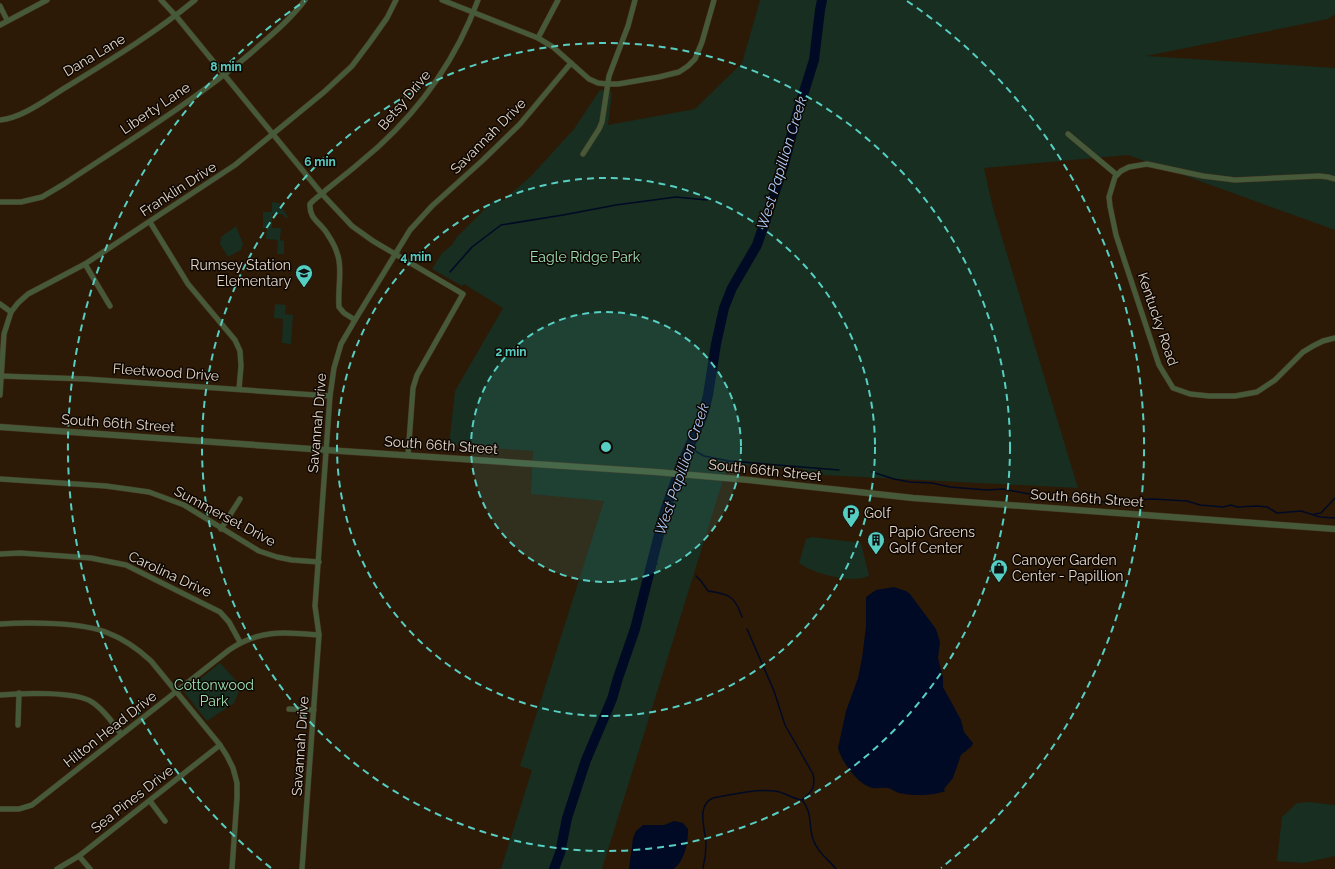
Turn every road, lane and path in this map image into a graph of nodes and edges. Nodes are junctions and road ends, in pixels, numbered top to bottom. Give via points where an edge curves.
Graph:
1 (47, 0) edge
2 (161, 0) edge
3 (195, 0) edge
4 (305, 0) edge
5 (396, 0) edge
6 (442, 0) edge
7 (478, 0) edge
8 (558, 0) edge
9 (635, 0) edge
10 (714, 0) edge
11 (0, 6) edge
12 (474, 13) junction
13 (176, 16) junction
14 (7, 20) junction
15 (0, 24) edge
16 (538, 38) junction
17 (571, 63) junction
18 (224, 75) junction
19 (607, 84) junction
20 (0, 120) edge
21 (274, 134) junction
22 (1068, 134) dead end
23 (583, 154) dead end
24 (1117, 175) junction
25 (1335, 179) edge
26 (322, 194) junction
27 (0, 202) edge
28 (150, 222) junction
29 (395, 254) junction
30 (85, 264) junction
31 (0, 304) edge
32 (110, 306) dead end
33 (11, 312) junction
34 (355, 320) junction
35 (1335, 338) edge
36 (1, 376) edge
37 (239, 389) junction
38 (0, 395) edge
39 (330, 396) junction
40 (0, 427) edge
41 (326, 450) junction
42 (408, 455) junction
43 (0, 479) edge
44 (240, 500) dead end
45 (221, 528) junction
46 (1335, 528) edge
47 (0, 554) edge
48 (319, 562) junction
49 (0, 624) edge
50 (319, 635) junction
51 (240, 642) junction
52 (176, 692) junction
53 (19, 693) junction
54 (0, 695) edge
55 (289, 709) dead end
56 (314, 710) junction
57 (18, 725) dead end
58 (121, 734) junction
59 (220, 745) junction
60 (150, 801) junction
61 (0, 809) edge
62 (165, 821) dead end
63 (80, 856) junction
64 (57, 869) edge
65 (90, 869) edge
66 (232, 869) edge
67 (302, 869) edge

1 - 14 street
2 - 13 street
3 - 13 street, Dana Lane
4 - 18 street, Liberty Lane via 278,30
5 - 21 street, Franklin Drive via 387,18 352,66
6 - 12 street
7 - 12 street, Betsy Drive
8 - 16 street
9 - 19 street
10 - 19 street via 702,42 695,59 688,66 679,72 659,77
11 - 14 street
12 - 16 street
12 - 26 street, Betsy Drive via 448,65 426,97 377,148
13 - 18 street
13 - 20 street, Dana Lane via 129,49 34,107
14 - 15 street
16 - 17 street
17 - 19 street via 589,78
17 - 29 street, Savannah Drive via 520,124 432,206 410,230
18 - 21 street
18 - 27 street, Liberty Lane via 71,180 42,197 21,202
19 - 23 street via 602,122
21 - 26 street
21 - 28 street, Franklin Drive via 235,165
22 - 24 street
24 - 25 street via 1129,167 1147,164 1235,180 1319,176
24 - 35 street, Kentucky Road via 1109,197 1116,235 1159,365 1173,388 1190,394 1209,396 1235,396 1257,392 1274,380 1303,352
26 - 29 street via 352,226
26 - 34 street, Betsy Drive via 310,204 310,210 338,252 341,265 339,308
28 - 30 street, Franklin Drive
28 - 37 street via 188,284 235,340 240,351
29 - 34 street, Savannah Drive
29 - 42 street via 463,294 417,375 413,388
30 - 32 street
30 - 33 street, Franklin Drive via 28,294
31 - 33 street
33 - 36 street, Franklin Drive via 4,334
34 - 39 street, Savannah Drive via 341,344
36 - 37 street, Fleetwood Drive
36 - 38 street, Franklin Drive
37 - 39 street, Fleetwood Drive
39 - 41 street, Savannah Drive
40 - 41 street, South 66th Street
41 - 42 street, South 66th Street
41 - 48 street, Savannah Drive
42 - 46 street, South 66th Street via 703,475 913,498
43 - 45 street, Summerset Drive via 106,486 150,492 184,505
44 - 45 street
45 - 48 street, Summerset Drive via 259,550 277,557
47 - 51 street, Carolina Drive via 91,558 126,565 220,612
48 - 50 street, Savannah Drive via 316,606
49 - 52 street via 72,626 106,632 138,649
50 - 51 street, Hilton Head Drive via 270,633
50 - 56 street, Savannah Drive
51 - 52 street, Hilton Head Drive
52 - 58 street, Hilton Head Drive
52 - 59 street
53 - 54 street
53 - 57 street
53 - 58 street via 84,698 104,713
55 - 56 street
56 - 67 street, Savannah Drive
58 - 61 street, Hilton Head Drive via 32,805 19,809
59 - 60 street, Sea Pines Drive
59 - 66 street via 233,768 237,783
60 - 62 street
60 - 63 street, Sea Pines Drive
63 - 64 street, Sea Pines Drive
63 - 65 street

